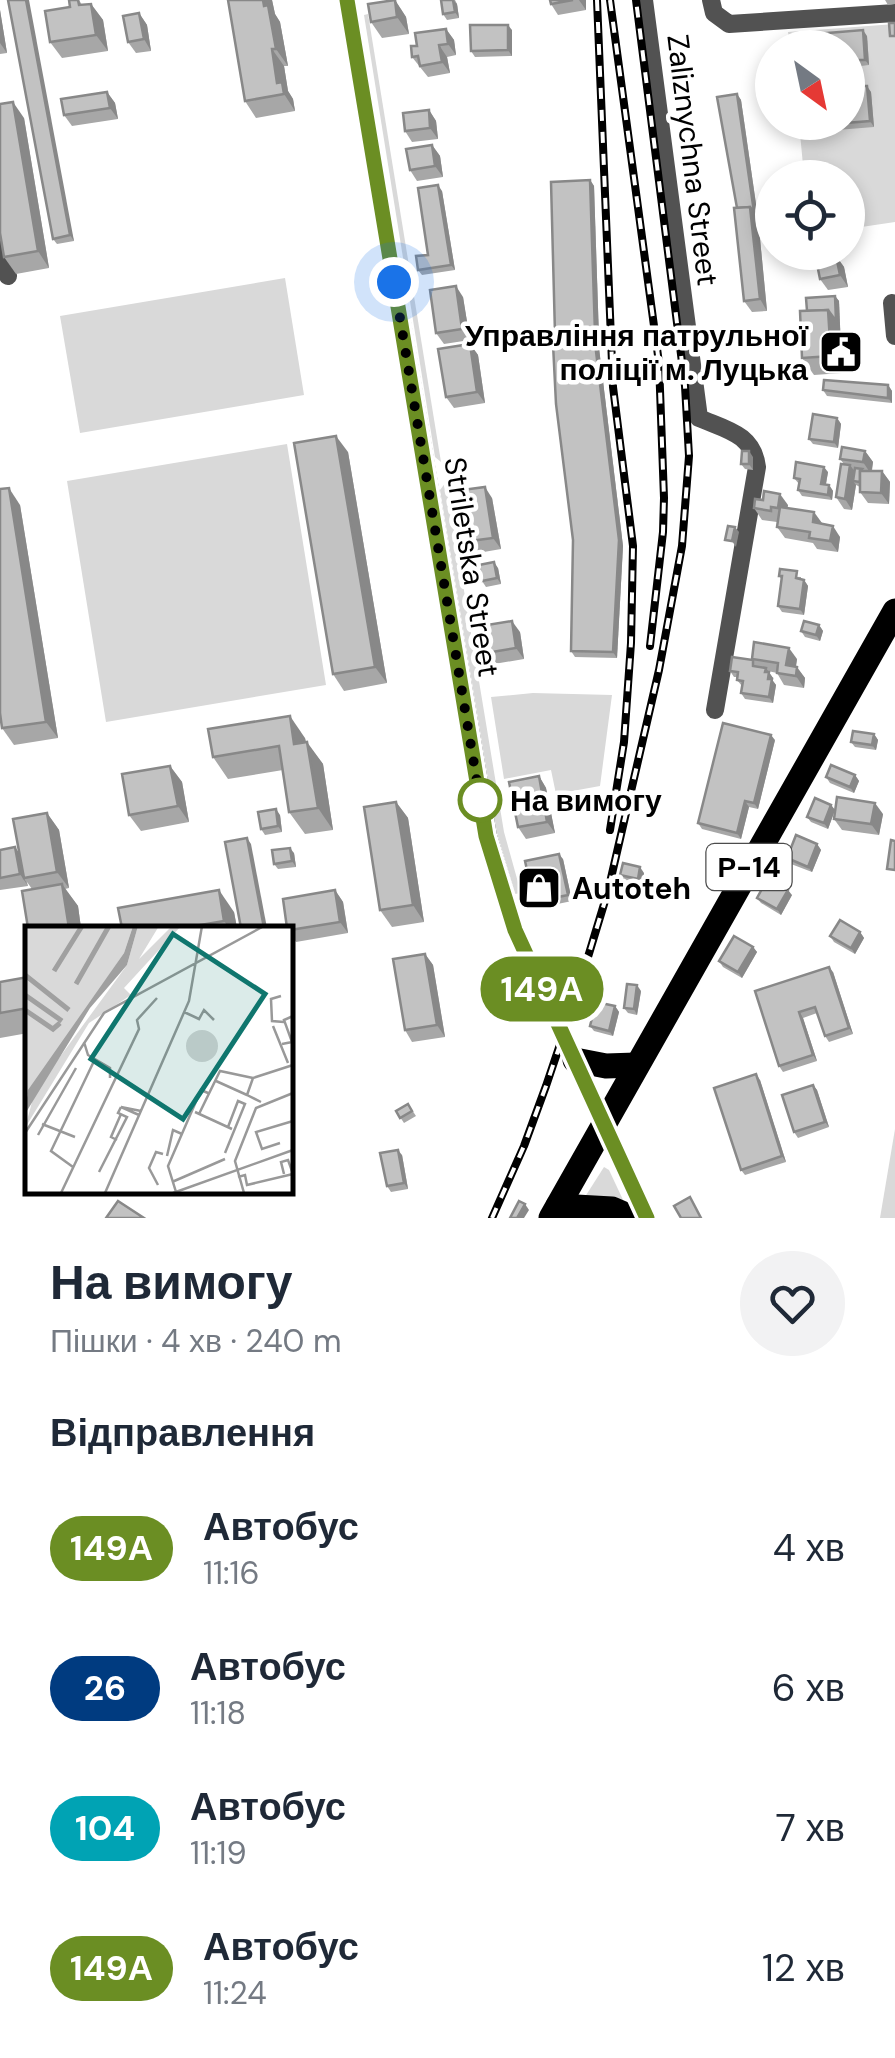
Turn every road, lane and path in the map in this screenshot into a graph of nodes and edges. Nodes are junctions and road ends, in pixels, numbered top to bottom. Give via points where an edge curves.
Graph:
1 (347, 0) edge
2 (644, 0) edge
3 (712, 0) edge
4 (869, 7) edge
5 (895, 13) edge
6 (0, 228) edge
7 (8, 276) dead end
8 (892, 303) dead end
9 (895, 336) edge
10 (895, 611) edge
11 (715, 710) dead end
12 (575, 1060) junction
13 (636, 1065) junction
14 (604, 1124) junction
15 (555, 1212) edge
16 (633, 1218) edge
17 (647, 1218) edge

1 - 12 street, Striletska Street via 486,836 515,930
2 - 11 street, Zaliznychna Street via 700,418 749,443 757,467
3 - 4 street, Zaliznychna Street via 714,14 729,24
4 - 5 street, Zaliznychna Street
6 - 7 street
8 - 9 street
10 - 13 main road, Р-14
12 - 13 main road
12 - 14 street, Striletska Street
13 - 14 main road, Р-14
14 - 15 main road, Р-14
14 - 17 street, Striletska Street
15 - 16 main road via 612,1210

